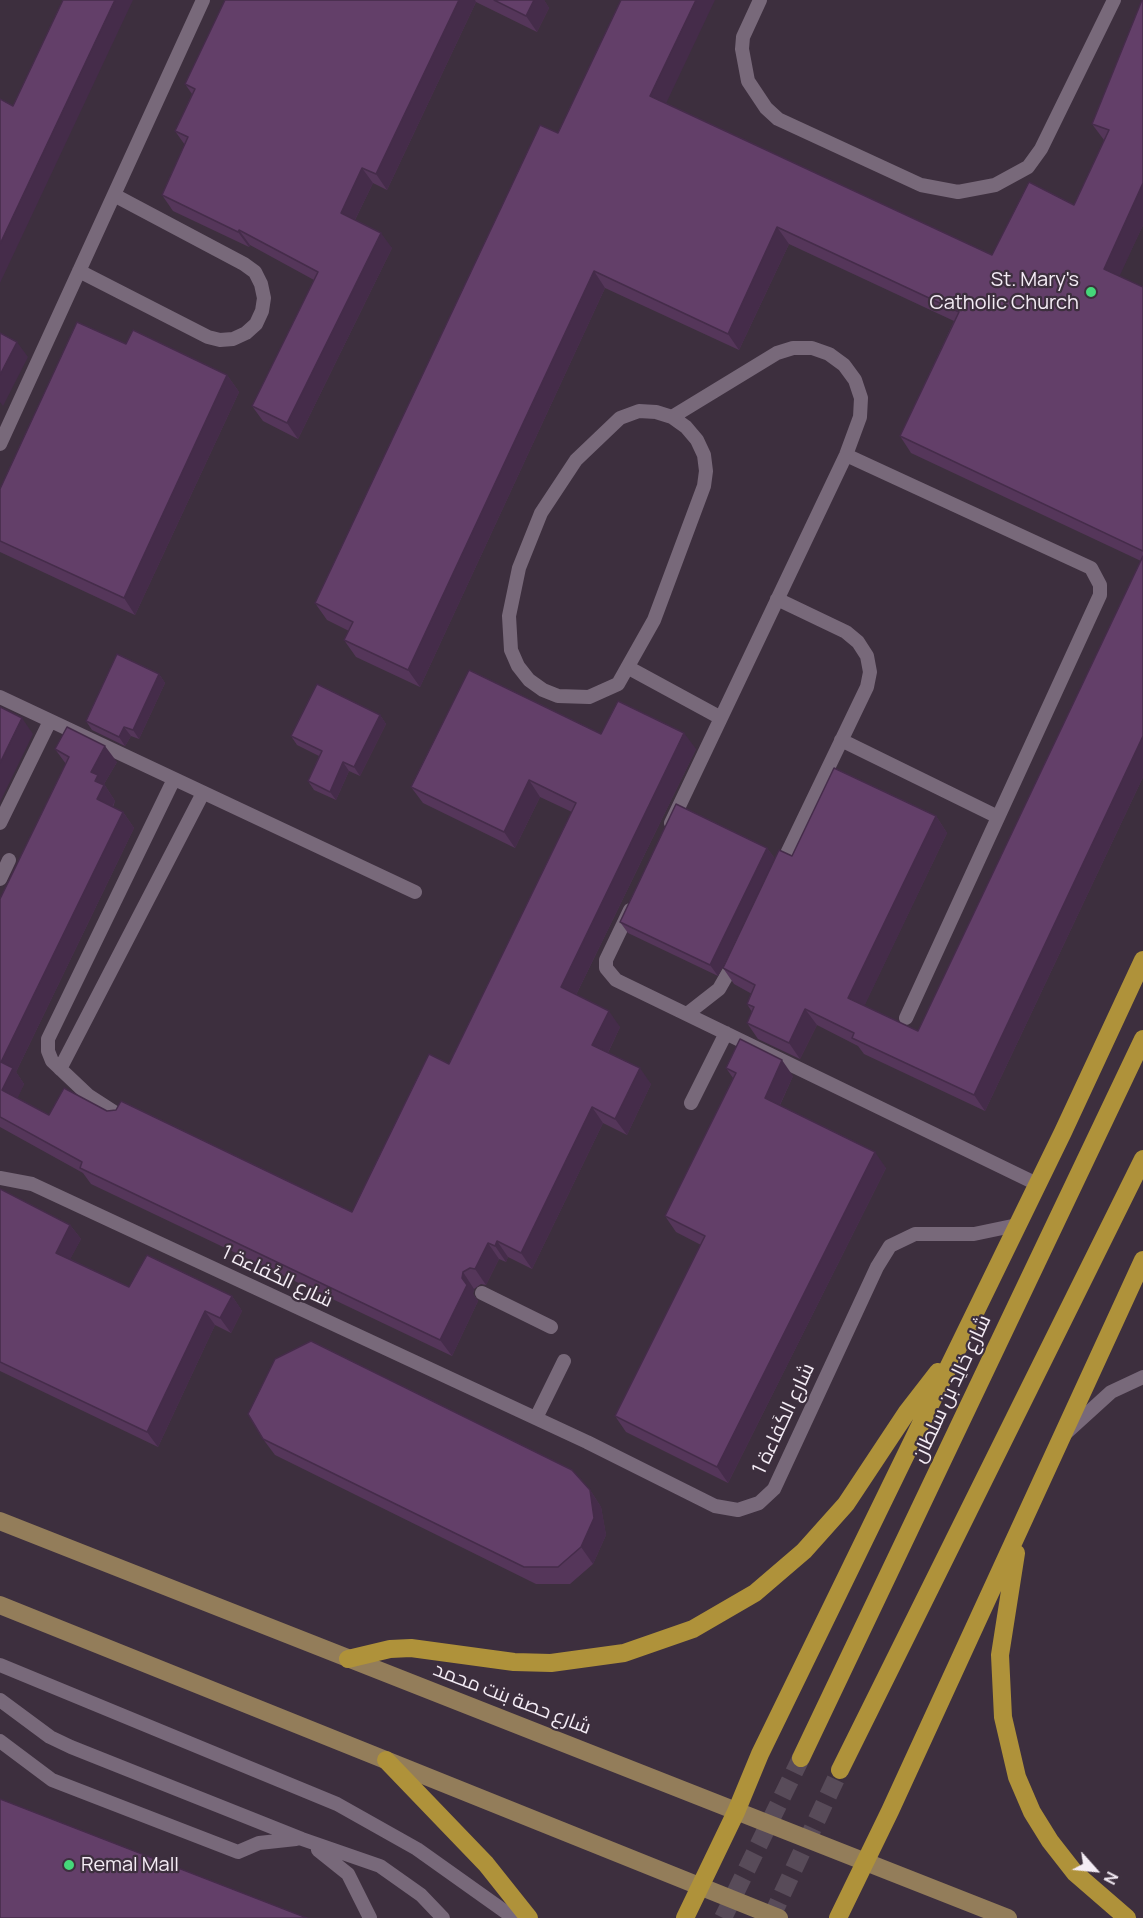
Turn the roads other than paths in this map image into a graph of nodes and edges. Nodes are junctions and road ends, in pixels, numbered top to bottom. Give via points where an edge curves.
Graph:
1 (203, 0) edge
2 (760, 0) edge
3 (1114, 0) edge
4 (114, 195) junction
5 (79, 271) junction
6 (672, 417) junction
7 (0, 444) edge
8 (846, 455) junction
9 (777, 599) junction
10 (629, 668) junction
11 (0, 697) edge
12 (722, 718) junction
13 (50, 721) junction
14 (841, 740) junction
15 (174, 779) junction
16 (203, 793) junction
17 (998, 817) junction
18 (0, 823) edge
19 (665, 836) edge
20 (9, 860) dead end
21 (0, 879) edge
22 (772, 885) edge
23 (416, 891) dead end
24 (635, 900) edge
25 (742, 948) edge
26 (1143, 960) edge
27 (687, 1014) junction
28 (906, 1018) dead end
29 (726, 1033) junction
30 (1143, 1039) edge
31 (60, 1069) junction
32 (691, 1103) dead end
33 (123, 1118) edge
34 (1143, 1159) edge
35 (0, 1178) edge
36 (1037, 1184) junction
37 (1017, 1225) junction
38 (1143, 1260) edge
39 (482, 1293) dead end
40 (551, 1327) dead end
41 (953, 1356) junction
42 (564, 1361) dead end
43 (1143, 1377) edge
44 (536, 1418) junction
45 (1062, 1437) junction
46 (1023, 1520) junction
47 (0, 1521) edge
48 (0, 1605) edge
49 (348, 1659) junction
50 (0, 1665) edge
51 (0, 1700) edge
52 (0, 1741) edge
53 (801, 1758) tunnel mouth
54 (386, 1760) junction
55 (840, 1770) tunnel mouth
56 (736, 1812) junction
57 (302, 1839) junction
58 (865, 1862) junction
59 (700, 1886) junction
60 (370, 1918) edge
61 (443, 1918) edge
62 (514, 1918) edge
63 (529, 1918) edge
64 (685, 1918) edge
65 (779, 1918) edge
66 (838, 1918) edge
67 (1008, 1918) edge
68 (1127, 1918) edge

1 - 4 lane
2 - 3 lane via 743,37 742,50 748,81 766,108 778,119 921,185 958,192 995,185 1028,166 1041,149
4 - 5 lane
4 - 5 lane via 255,272 264,298 262,311 246,333 220,340
5 - 7 lane
6 - 8 lane via 777,353 812,348 830,354 844,365 861,398 860,417
6 - 10 lane via 697,440 706,471 676,566
6 - 10 lane via 639,411 620,418 576,460 541,513 529,540 509,616 511,651 518,666 543,690 573,698 589,697 618,684
8 - 9 lane
8 - 17 lane via 1090,568 1097,575 1100,595
9 - 12 lane
9 - 14 lane via 846,632 867,656 867,687
10 - 12 lane
11 - 13 lane
12 - 19 lane
13 - 15 lane
13 - 18 lane
14 - 17 lane
14 - 22 lane
15 - 16 lane
15 - 31 lane via 48,1039 48,1051
16 - 23 lane
16 - 31 lane
17 - 28 lane
20 - 21 lane
24 - 27 lane via 606,960 606,968 616,980
25 - 27 lane via 719,989
26 - 36 main road
27 - 29 lane
29 - 32 lane
29 - 36 lane
30 - 53 main road, شارع خالِد بن سلطان
31 - 33 lane via 89,1096
34 - 55 main road
35 - 44 lane, شارع الكَفاءة 1 via 32,1184
36 - 37 main road
37 - 41 main road
37 - 44 lane, شارع الكَفاءة 1 via 974,1234 915,1234 890,1246 774,1489 750,1508 715,1506
38 - 45 main road
39 - 40 lane
41 - 49 main road via 921,1392 846,1504 812,1543 754,1593 693,1629 624,1653 560,1662 514,1662 411,1648
41 - 56 main road via 760,1754
42 - 44 lane
43 - 45 lane via 1111,1392
45 - 46 main road
46 - 58 main road
46 - 68 main road via 1000,1656 1003,1717 1017,1777 1050,1841 1075,1873
47 - 49 main road, شارع حصة بنت محمد
48 - 54 main road
49 - 56 main road, شارع حصة بنت محمد
50 - 62 lane via 337,1804 417,1849
51 - 57 lane via 61,1742
52 - 57 lane via 52,1780 238,1852 259,1843
54 - 59 main road
54 - 63 main road via 480,1857
56 - 58 main road, شارع حصة بنت محمد
56 - 59 main road
57 - 60 lane via 332,1858 348,1874
57 - 61 lane via 380,1866 421,1895
58 - 66 main road
58 - 67 main road, شارع حصة بنت محمد
59 - 64 main road
59 - 65 main road

